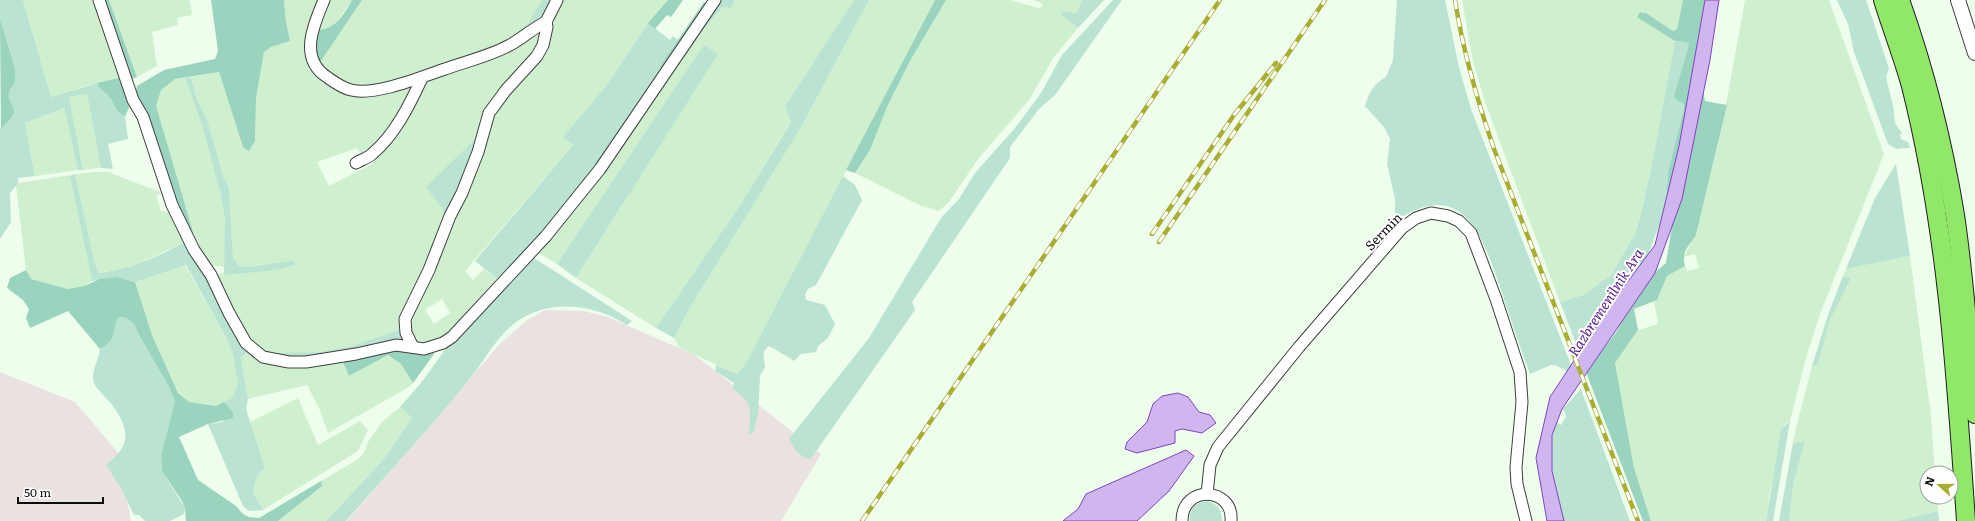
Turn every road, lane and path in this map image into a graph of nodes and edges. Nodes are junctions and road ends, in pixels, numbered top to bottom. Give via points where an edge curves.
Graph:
1 (99, 0) edge
2 (324, 0) edge
3 (557, 0) edge
4 (714, 0) edge
5 (1883, 0) edge
6 (1900, 0) edge
7 (1958, 0) edge
8 (546, 22) junction
9 (1975, 53) edge
10 (422, 78) junction
11 (356, 163) dead end
12 (413, 347) junction
13 (1975, 414) edge
14 (1207, 494) junction
15 (1182, 521) edge
16 (1230, 521) edge
17 (1526, 521) edge
18 (1966, 521) edge

1 - 12 street via 133,100 143,117 172,205 246,343 263,357 289,362 330,359 396,345
2 - 10 street via 310,37 311,53 324,75 336,84 352,90 374,90
3 - 8 street
4 - 12 street via 600,169 546,236 452,337 424,349
5 - 18 highway via 1910,86 1932,183 1950,302
6 - 13 highway via 1917,47 1944,158 1963,278
7 - 9 street
8 - 10 street via 542,22 530,34 490,55
8 - 12 street via 543,45 537,56 489,113 478,152 462,192 405,319 406,334
10 - 11 street via 406,109 381,146
14 - 15 street via 1195,496 1190,500 1183,510
14 - 16 street via 1224,501 1230,512
14 - 17 street, Sermin via 1210,465 1223,441 1299,347 1387,245 1416,218 1431,213 1459,221 1471,233 1520,372 1522,402 1516,467 1517,484

